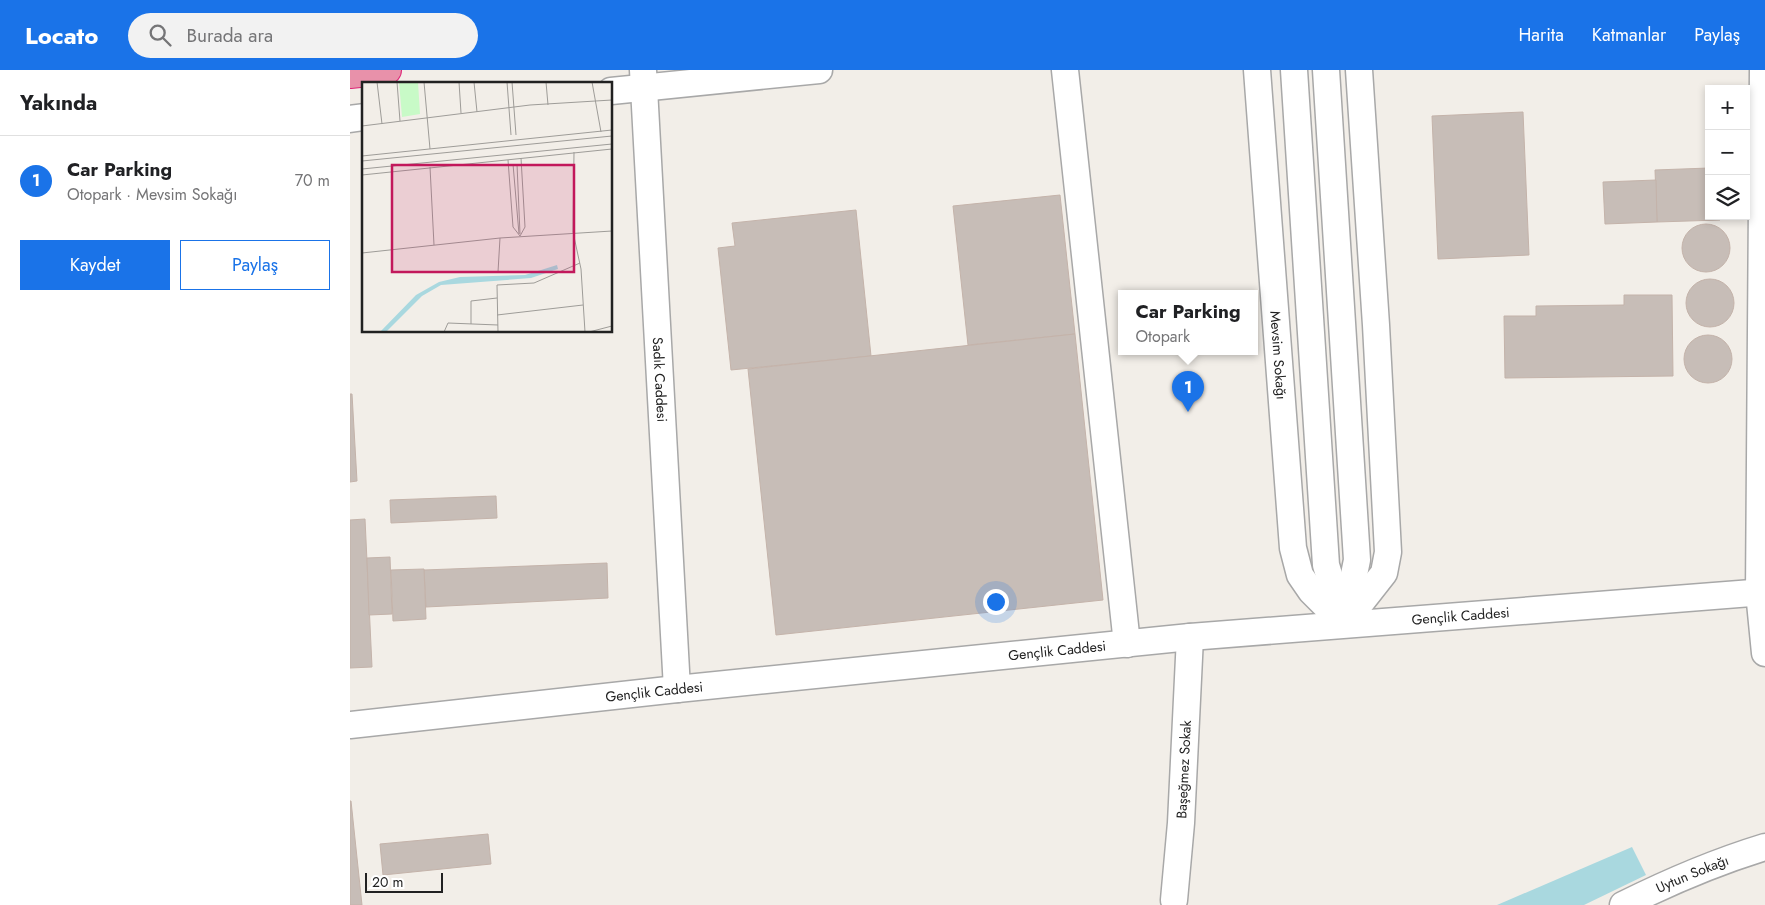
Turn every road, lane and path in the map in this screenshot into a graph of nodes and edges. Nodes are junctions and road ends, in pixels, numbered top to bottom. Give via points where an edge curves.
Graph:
1 (387, 70) edge
2 (819, 70) edge
3 (1065, 70) edge
4 (1257, 70) edge
5 (1294, 70) edge
6 (1326, 70) edge
7 (1360, 70) edge
8 (1763, 70) edge
9 (350, 74) edge
10 (643, 79) edge
11 (612, 91) edge
12 (1762, 592) edge
13 (1344, 624) junction
14 (1190, 637) junction
15 (1127, 644) junction
16 (1765, 653) edge
17 (677, 688) junction
18 (350, 726) edge
19 (1765, 847) edge
20 (1174, 900) dead end
21 (1623, 905) edge

1 - 9 highway
2 - 10 street
3 - 15 street
4 - 13 street, Mevsim Sokağı via 1293,548 1300,575 1311,591
5 - 13 street via 1326,566
6 - 13 street via 1357,560
7 - 13 street via 1388,552 1384,573
8 - 12 street
10 - 11 street
10 - 17 street, Sadık Caddesi
12 - 13 street, Gençlik Caddesi
12 - 16 street
13 - 14 street, Gençlik Caddesi
14 - 15 street, Gençlik Caddesi
14 - 20 street, Başeğmez Sokak
15 - 17 street, Gençlik Caddesi
17 - 18 street, Gençlik Caddesi
19 - 21 street, Uytun Sokağı via 1681,877

